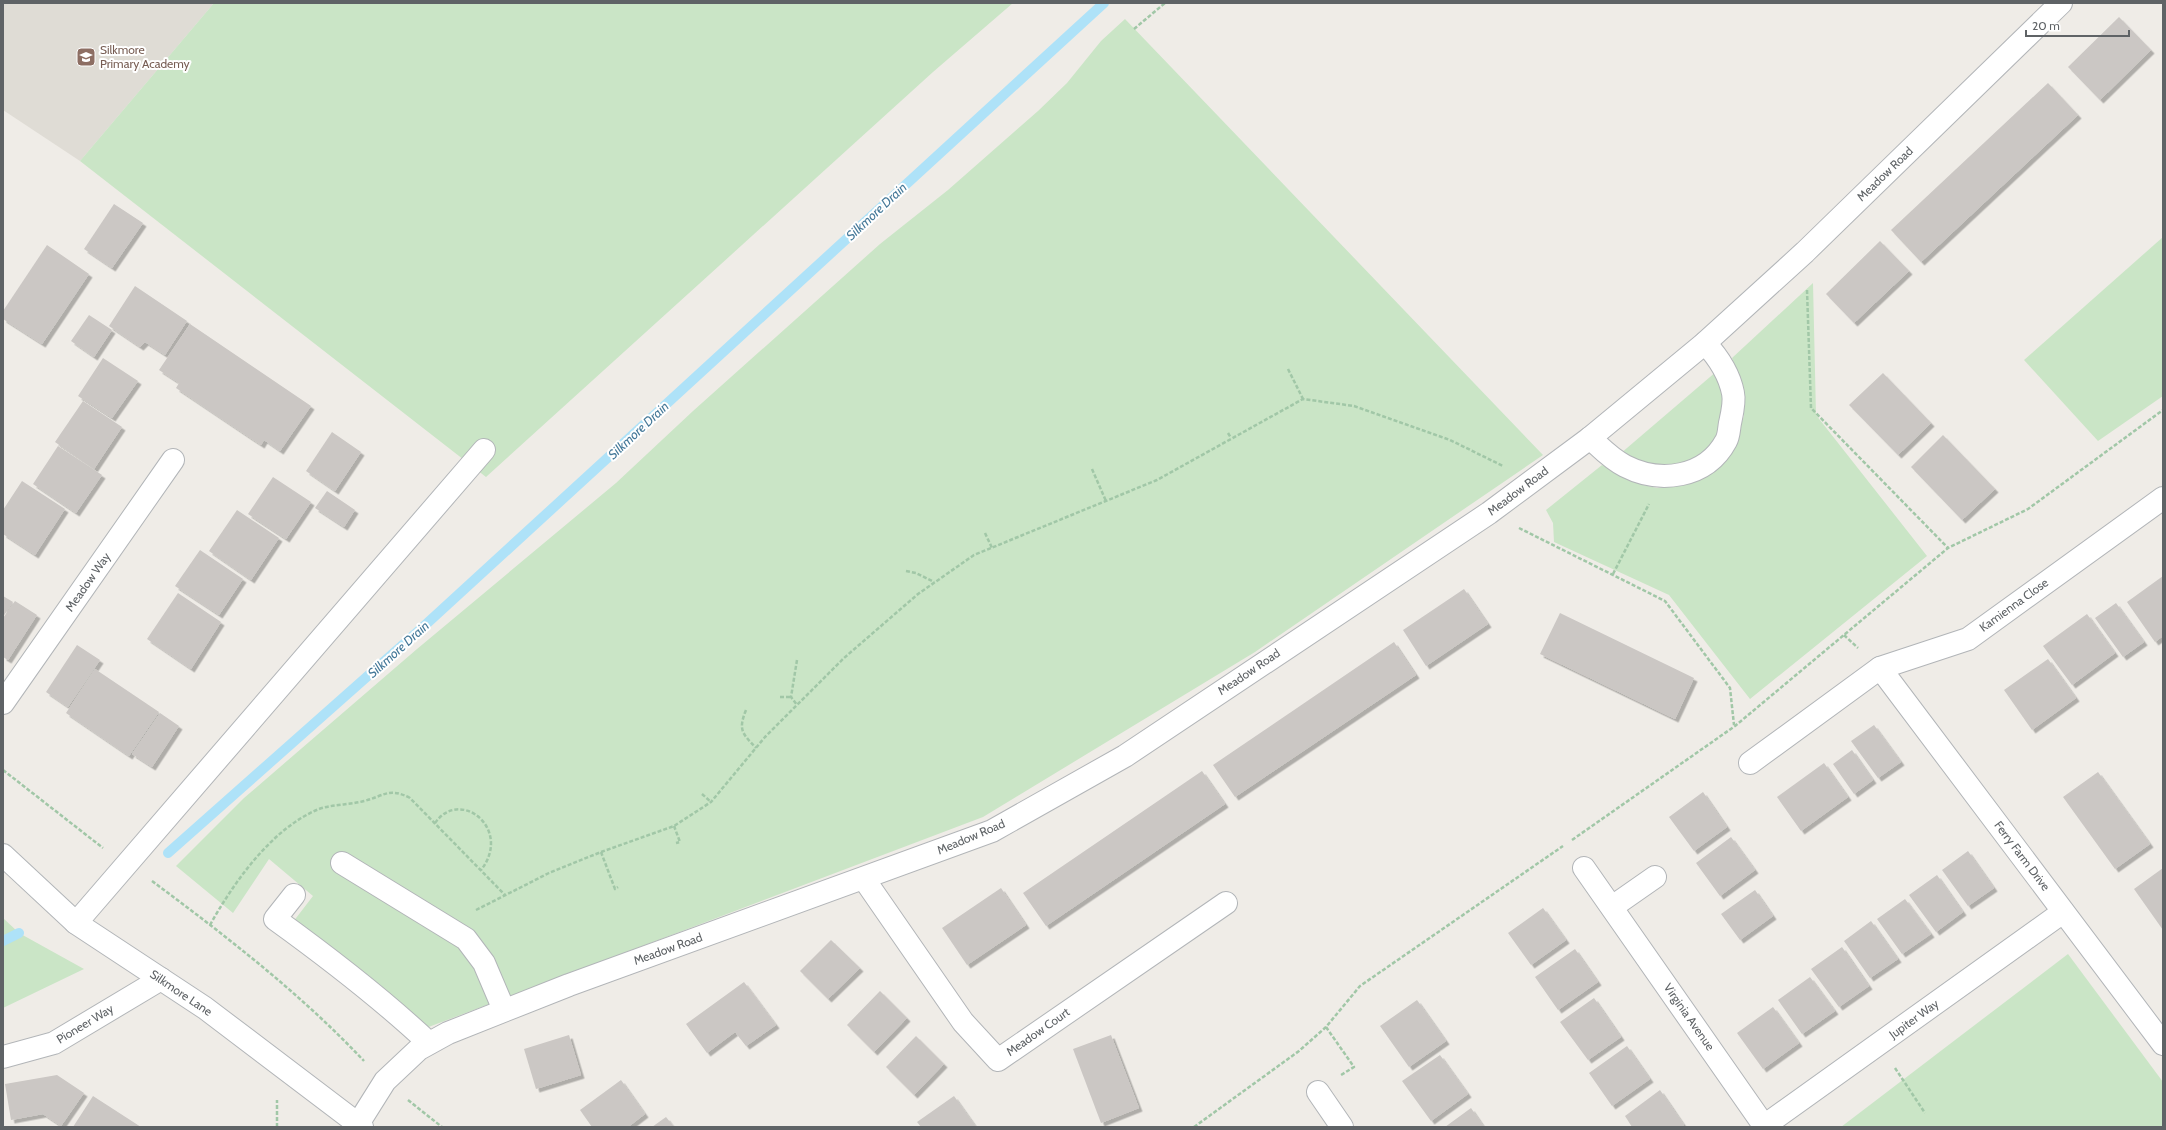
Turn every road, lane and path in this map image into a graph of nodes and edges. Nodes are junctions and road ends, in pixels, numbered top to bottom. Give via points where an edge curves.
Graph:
1 (1165, 3) edge
2 (2061, 3) edge
3 (1134, 29) dead end
4 (1805, 252) junction
5 (1705, 343) junction
6 (1288, 369) dead end
7 (1303, 398) junction
8 (2163, 410) edge
9 (1228, 433) dead end
10 (1231, 438) junction
11 (1590, 438) junction
12 (484, 450) dead end
13 (173, 460) dead end
14 (1092, 470) dead end
15 (1664, 476) junction
16 (1532, 480) junction
17 (2163, 498) edge
18 (1106, 501) junction
19 (1489, 513) junction
20 (985, 532) dead end
21 (992, 548) junction
22 (1948, 548) junction
23 (906, 571) dead end
24 (1613, 574) junction
25 (935, 582) junction
26 (797, 660) dead end
27 (1880, 668) junction
28 (780, 697) dead end
29 (791, 697) junction
30 (3, 703) edge
31 (797, 705) junction
32 (746, 710) dead end
33 (1734, 726) junction
34 (756, 748) junction
35 (1750, 763) dead end
36 (3, 770) edge
37 (702, 794) dead end
38 (710, 802) junction
39 (435, 823) dead end
40 (674, 826) junction
41 (96, 843) dead end
42 (676, 843) dead end
43 (601, 852) junction
44 (3, 855) edge
45 (342, 863) dead end
46 (1584, 868) dead end
47 (481, 870) dead end
48 (146, 877) dead end
49 (1655, 877) dead end
50 (864, 879) junction
51 (618, 887) dead end
52 (294, 895) dead end
53 (1226, 903) dead end
54 (1612, 907) junction
55 (2064, 912) junction
56 (76, 923) junction
57 (448, 927) junction
58 (161, 978) junction
59 (504, 1010) junction
60 (1326, 1027) junction
61 (429, 1043) junction
62 (1878, 1044) junction
63 (2163, 1044) edge
64 (3, 1057) edge
65 (367, 1063) dead end
66 (1318, 1092) joint
67 (403, 1096) dead end
68 (1925, 1113) dead end
69 (360, 1125) edge
70 (1765, 1126) edge
71 (442, 1127) edge
72 (1194, 1127) edge
73 (1342, 1127) edge

1 - 3 path
2 - 4 street, Meadow Road
4 - 5 street, Meadow Road
4 - 22 path via 1811,408
5 - 11 street, Meadow Road
5 - 15 street via 1718,358 1733,393 1733,412 1726,440 1699,468 1684,474
6 - 7 path
7 - 10 path
7 - 16 path via 1354,406 1387,417 1450,440
8 - 22 path via 2028,509
9 - 10 path
10 - 18 path via 1157,480
11 - 15 street via 1606,454 1625,466
11 - 16 street, Meadow Road
12 - 56 street
13 - 30 street, Meadow Way
14 - 18 path
15 - 24 path
16 - 19 street, Meadow Road
17 - 27 street, Kamienna Close via 1968,639
18 - 21 path
19 - 24 path
19 - 50 street, Meadow Road via 1125,756 992,832
20 - 21 path
21 - 25 path via 974,555
22 - 33 path
23 - 25 path
24 - 33 path via 1665,601 1730,688
25 - 31 path via 844,658
26 - 29 path
27 - 35 street, Kamienna Close
27 - 55 street, Ferry Farm Drive
28 - 29 path
29 - 31 path
31 - 34 path
32 - 34 path via 740,724 743,733
33 - 60 path via 1360,986
34 - 38 path
36 - 41 path
37 - 38 path
38 - 40 path
39 - 47 path via 444,814 459,810 476,815 484,821 492,840 492,851 488,862
40 - 42 path via 680,842
40 - 43 path
43 - 51 path via 615,889
43 - 57 path via 542,876
44 - 56 street, Silkmore Lane
45 - 57 street
46 - 54 street, Virginia Avenue
48 - 65 path via 210,925 333,1027
49 - 54 street
50 - 53 street, Meadow Court via 963,1022 998,1060
50 - 59 street, Meadow Road
52 - 61 street via 275,919 335,962
54 - 70 street, Virginia Avenue
55 - 62 street, Jupiter Way
55 - 63 street, Ferry Farm Drive
56 - 58 street, Silkmore Lane
57 - 59 street via 466,939 484,963
58 - 64 street, Pioneer Way via 54,1043
58 - 69 street, Silkmore Lane via 205,1008
59 - 61 street, Meadow Road
60 - 66 path via 1354,1067
60 - 72 path via 1299,1051
61 - 69 street, Meadow Road via 385,1081
62 - 68 path
62 - 70 street, Jupiter Way
66 - 73 street
67 - 71 path

